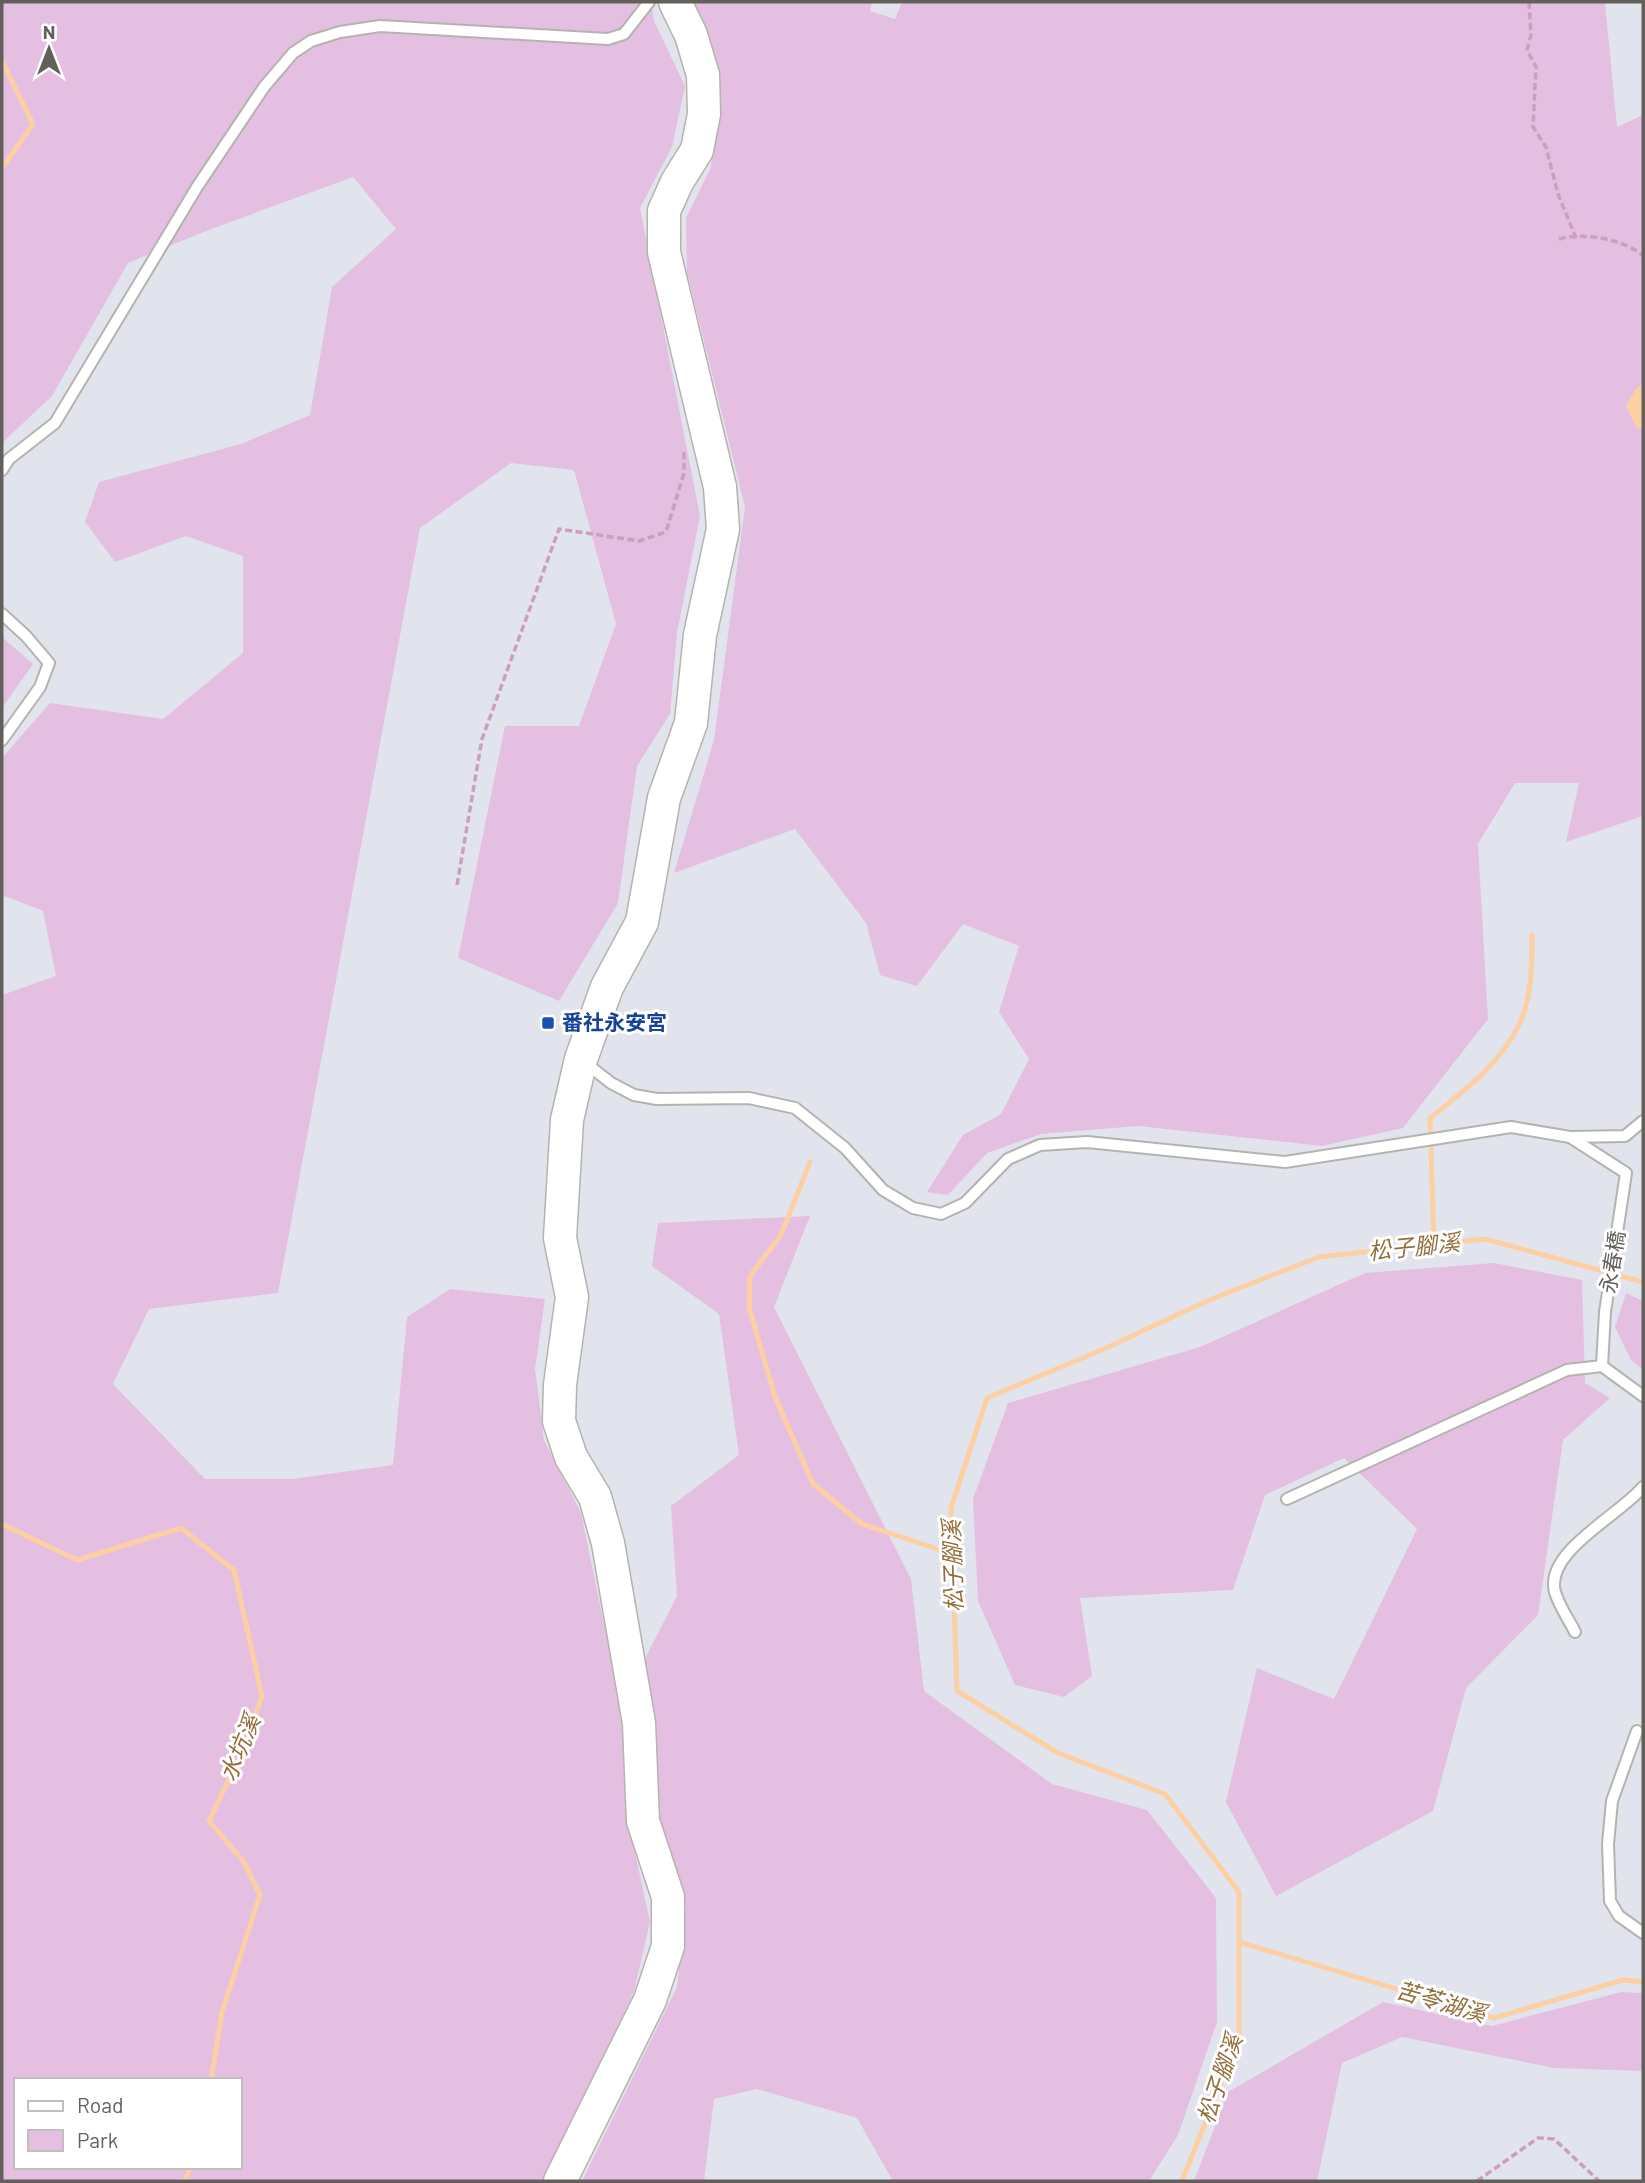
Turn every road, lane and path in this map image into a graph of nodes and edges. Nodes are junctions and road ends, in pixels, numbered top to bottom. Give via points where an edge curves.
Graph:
1 (649, 2) edge
2 (675, 2) edge
3 (1529, 2) edge
4 (1576, 238) junction
5 (1559, 239) dead end
6 (1643, 257) edge
7 (684, 439) dead end
8 (2, 470) edge
9 (2, 614) edge
10 (2, 740) edge
11 (457, 885) dead end
12 (581, 1059) junction
13 (1643, 1121) edge
14 (1570, 1137) junction
15 (1602, 1366) junction
16 (1643, 1396) edge
17 (1643, 1487) edge
18 (1287, 1499) dead end
19 (1575, 1632) dead end
20 (1637, 1731) dead end
21 (1643, 1933) edge
22 (560, 2181) edge
23 (1477, 2181) edge
24 (1599, 2181) edge

1 - 8 lane via 624,34 608,39 380,26 311,41 293,53 264,87 197,187 55,423 9,458
2 - 12 street via 703,75 704,114 697,150 664,211 664,252 720,487 723,529 700,635 691,723 664,798 642,922 607,987
3 - 4 path via 1527,50 1536,67 1533,127 1546,147
4 - 5 path
4 - 6 path via 1607,238 1628,244
7 - 11 path via 684,473 666,532 639,541 559,529 482,739
9 - 10 lane via 49,663 40,687
12 - 14 lane via 634,1095 749,1098 795,1108 845,1148 883,1190 913,1208 941,1214 965,1203 1008,1159 1040,1145 1087,1142 1285,1162 1511,1127
12 - 22 street via 567,1121 560,1238 572,1297 559,1421 571,1457 595,1497 608,1543 639,1723 643,1821 668,1897 668,1945 650,2000
13 - 14 lane via 1625,1136
14 - 15 lane, 永春橋 via 1626,1173 1605,1312
15 - 16 lane
15 - 18 lane via 1567,1370
17 - 19 lane via 1629,1504 1568,1549 1558,1569 1554,1591
20 - 21 lane via 1612,1801 1610,1901 1619,1916
23 - 24 path via 1538,2138 1554,2140

